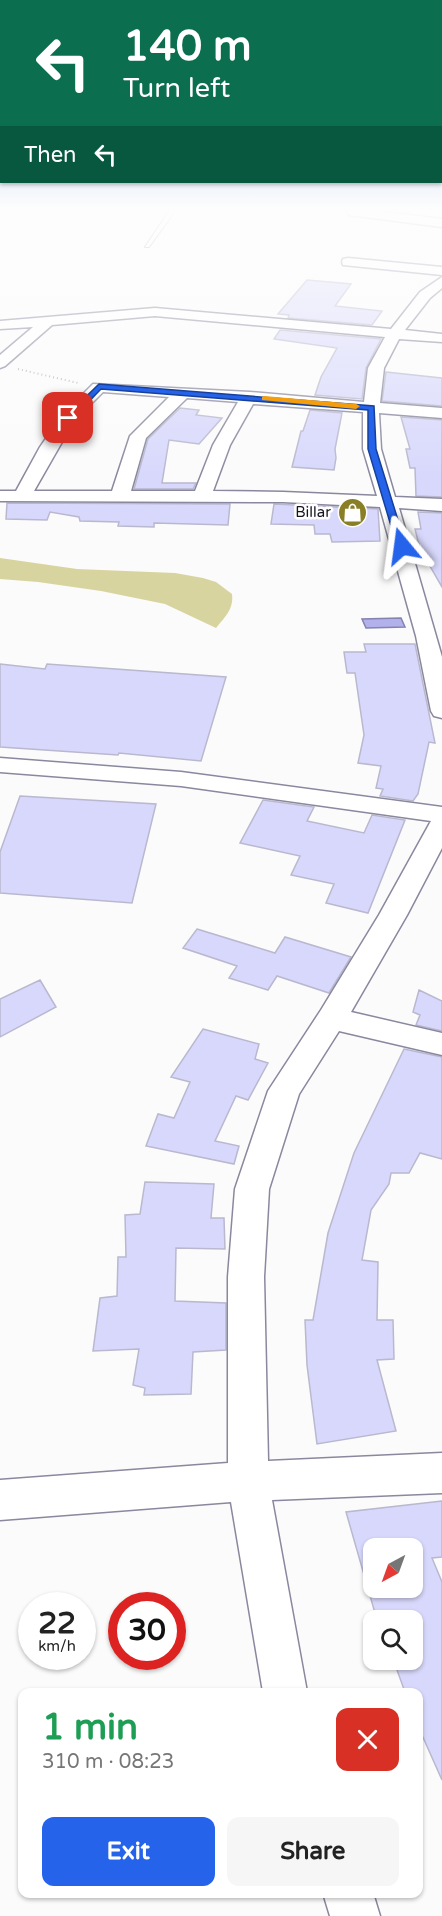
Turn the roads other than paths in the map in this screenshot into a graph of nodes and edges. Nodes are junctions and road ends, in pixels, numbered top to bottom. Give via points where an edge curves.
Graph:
1 (424, 296) edge
2 (48, 321) junction
3 (0, 325) edge
4 (394, 335) junction
5 (442, 338) edge
6 (5, 366) edge
7 (183, 393) junction
8 (250, 398) junction
9 (372, 408) junction
10 (442, 413) edge
11 (0, 496) edge
12 (120, 496) junction
13 (22, 497) junction
14 (202, 497) junction
15 (389, 501) junction
16 (442, 505) edge
17 (435, 637) edge
18 (442, 711) edge
19 (2, 770) edge
20 (442, 815) edge
21 (442, 824) edge
22 (332, 1018) junction
23 (442, 1044) edge
24 (442, 1473) edge
25 (248, 1481) junction
26 (0, 1500) edge
27 (284, 1688) edge
28 (350, 1898) edge
29 (355, 1916) edge

1 - 4 street
2 - 3 street
2 - 4 street via 155,312
2 - 6 street
4 - 5 street
4 - 9 street via 376,368
7 - 8 street
7 - 12 street via 138,436
7 - 13 street via 99,387 68,418
8 - 9 street
8 - 14 street via 211,467
9 - 10 street
9 - 15 street via 372,449
11 - 13 street
12 - 13 street
12 - 14 street
14 - 15 street
15 - 16 street
15 - 17 street
17 - 18 street
19 - 20 street via 181,779
21 - 22 street
22 - 23 street
22 - 25 street via 284,1091 252,1189 246,1277
24 - 25 street
25 - 26 street
25 - 27 street
28 - 29 street

